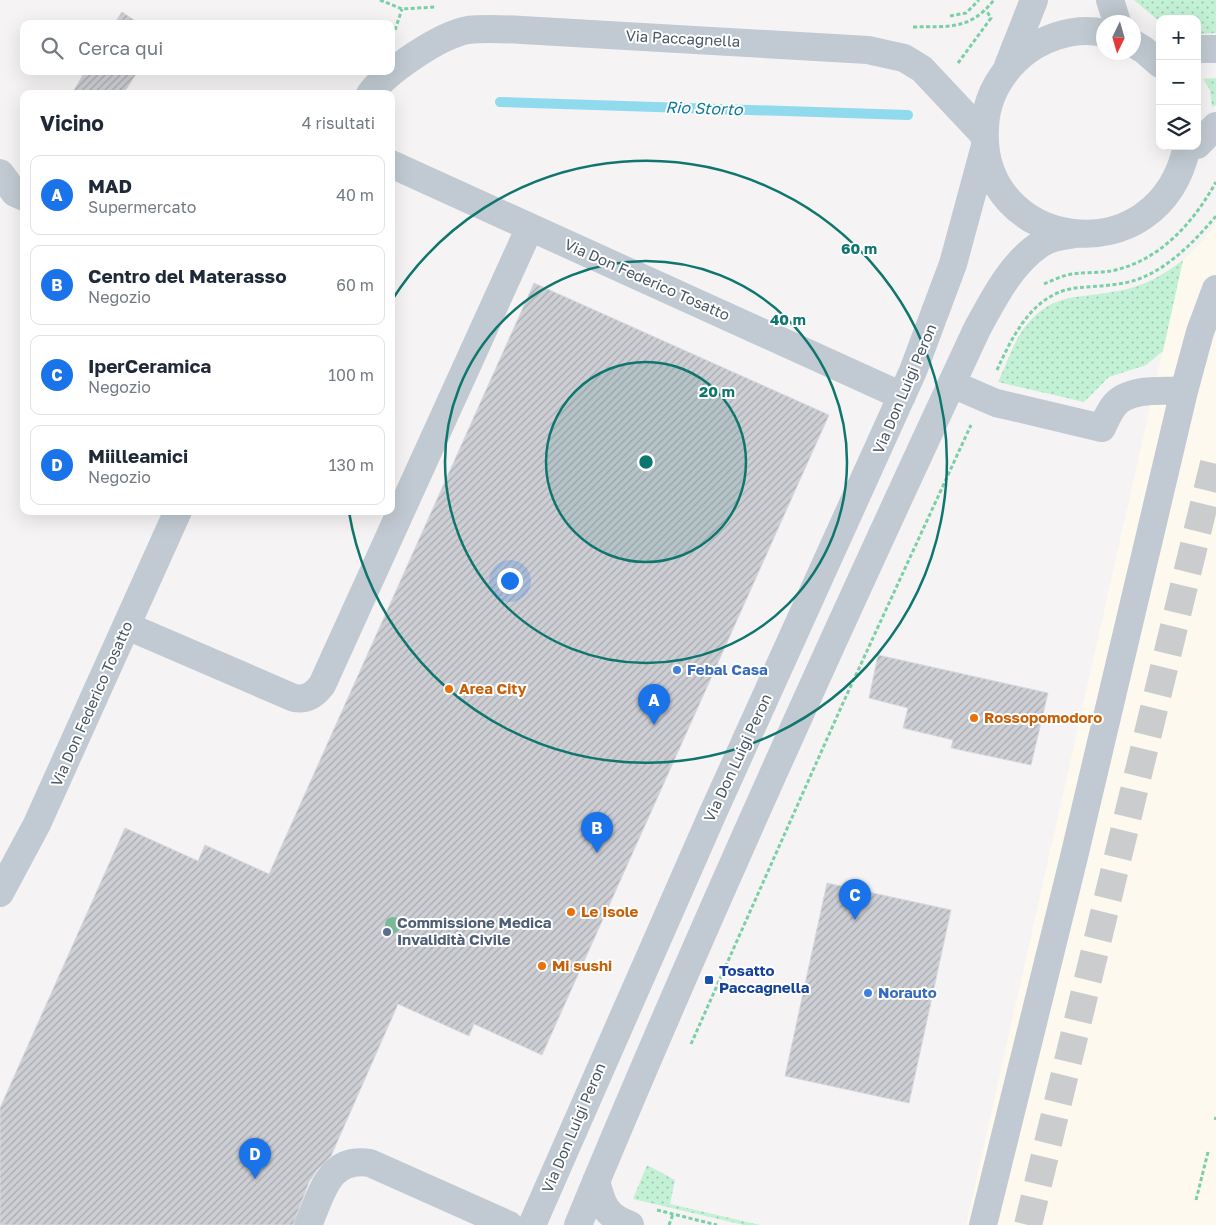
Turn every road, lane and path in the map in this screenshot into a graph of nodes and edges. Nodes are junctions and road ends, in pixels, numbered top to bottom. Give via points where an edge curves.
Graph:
1 (979, 0) edge
2 (994, 0) edge
3 (1034, 0) edge
4 (1110, 0) edge
5 (402, 9) dead end
6 (1115, 15) edge
7 (950, 16) dead end
8 (395, 29) edge
9 (1096, 34) edge
10 (1216, 48) edge
11 (1201, 49) edge
12 (1008, 68) junction
13 (395, 70) edge
14 (388, 75) edge
15 (940, 87) junction
16 (373, 90) edge
17 (1216, 126) edge
18 (985, 141) junction
19 (1191, 151) edge
20 (395, 166) edge
21 (0, 173) edge
22 (1216, 182) edge
23 (20, 195) edge
24 (1216, 216) edge
25 (530, 227) junction
26 (1076, 234) junction
27 (1038, 287) dead end
28 (1216, 289) edge
29 (952, 384) junction
30 (1184, 391) junction
31 (902, 396) junction
32 (984, 398) junction
33 (176, 515) edge
34 (126, 626) junction
35 (0, 893) edge
36 (690, 1046) dead end
37 (1208, 1152) dead end
38 (596, 1180) junction
39 (1196, 1200) dead end
40 (655, 1209) dead end
41 (673, 1214) junction
42 (308, 1225) edge
43 (509, 1225) edge
44 (532, 1225) edge
45 (578, 1225) edge
46 (630, 1225) edge
47 (669, 1225) edge
48 (717, 1225) edge
49 (983, 1225) edge

1 - 7 path via 966,13
2 - 15 path via 986,10 990,18
3 - 12 street
4 - 6 street
5 - 8 path
9 - 12 street via 1072,33 1048,39 1026,51
10 - 11 street
12 - 18 street, Via Don Luigi Peron via 990,99
13 - 15 street, Via Paccagnella via 448,37 466,30 486,29 868,50 904,58 922,69
14 - 16 street, Via Paccagnella
15 - 18 street, Via Paccagnella
17 - 19 street
18 - 26 street via 998,183 1022,212 1057,230
18 - 31 street, Via Don Luigi Peron via 946,287
19 - 26 street via 1173,187 1141,219 1120,229
20 - 25 street, Via Don Federico Tosatto
21 - 23 street
22 - 27 path via 1174,240 1142,260 1109,272 1070,274
24 - 32 path via 1188,247 1166,264 1136,280 1061,291 1029,313 1010,341
25 - 31 street, Via Don Federico Tosatto
25 - 34 street via 317,692 302,699 294,698
26 - 29 street via 1055,237 1023,258 993,300
28 - 30 street
29 - 32 street
29 - 38 street via 769,782
30 - 32 street via 1158,390 1131,395 1114,405 1102,428
30 - 49 street via 1074,861
31 - 44 street, Via Don Luigi Peron via 704,833
32 - 36 path
33 - 34 street, Via Don Federico Tosatto
34 - 35 street, Via Don Federico Tosatto via 37,824
37 - 39 path
38 - 45 street
38 - 46 street via 603,1207
40 - 41 path
41 - 47 path
41 - 48 path
42 - 43 street via 328,1181 344,1163 356,1161 370,1163

